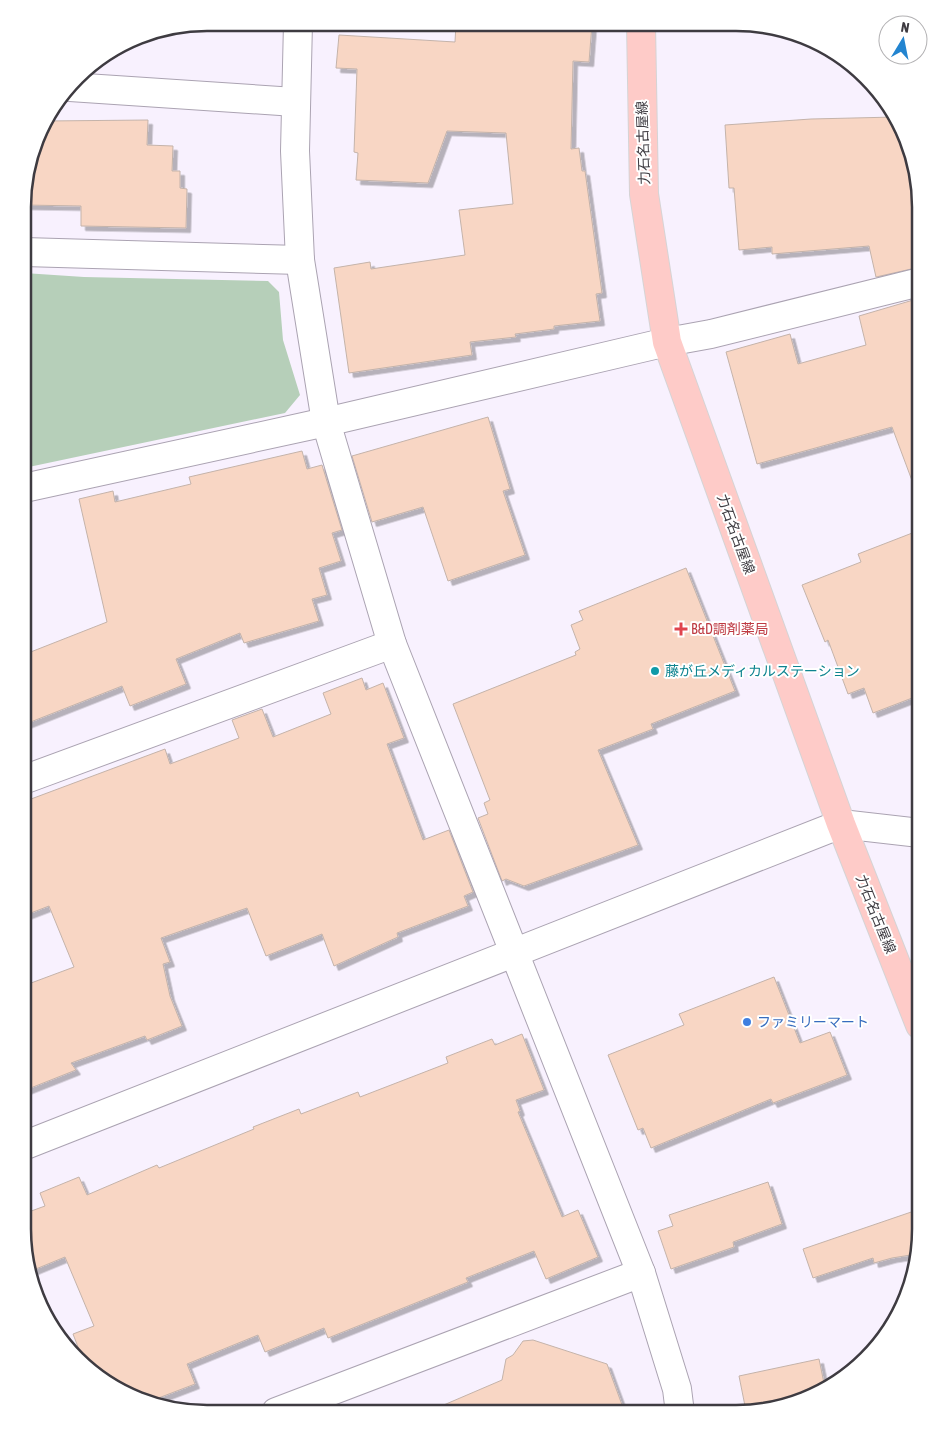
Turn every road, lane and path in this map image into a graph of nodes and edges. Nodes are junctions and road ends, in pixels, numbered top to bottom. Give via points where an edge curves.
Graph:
1 (641, 31) edge
2 (298, 32) edge
3 (78, 88) edge
4 (296, 102) junction
5 (31, 252) edge
6 (300, 260) junction
7 (912, 284) edge
8 (667, 342) junction
9 (326, 422) junction
10 (31, 486) edge
11 (392, 644) junction
12 (31, 777) edge
13 (840, 824) junction
14 (911, 832) edge
15 (514, 952) junction
16 (911, 1003) edge
17 (31, 1143) edge
18 (641, 1273) junction
19 (294, 1405) edge
20 (679, 1405) edge

1 - 8 main road, 力石名古屋線 via 644,194
2 - 4 street
3 - 4 street
4 - 6 street
5 - 6 street
6 - 9 street
7 - 8 street
8 - 9 street
8 - 13 main road, 力石名古屋線
9 - 10 street
9 - 11 street
11 - 12 street
11 - 15 street
13 - 14 street
13 - 15 street
13 - 16 main road, 力石名古屋線
15 - 17 street
15 - 18 street
18 - 19 street
18 - 20 street via 677,1389

